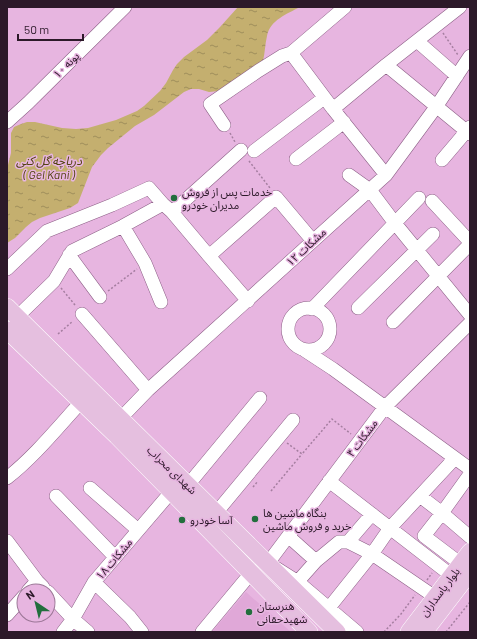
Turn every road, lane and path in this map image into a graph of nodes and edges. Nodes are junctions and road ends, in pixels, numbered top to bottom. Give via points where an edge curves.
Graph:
1 (125, 7) edge
2 (345, 7) edge
3 (460, 7) edge
4 (437, 25) junction
5 (417, 40) junction
6 (291, 53) junction
7 (468, 63) edge
8 (386, 65) junction
9 (457, 76) junction
10 (324, 98) junction
11 (436, 107) junction
12 (333, 109) junction
13 (7, 122) edge
14 (344, 122) junction
15 (224, 125) joint
16 (469, 130) edge
17 (247, 150) junction
18 (296, 159) dead end
19 (442, 160) dead end
20 (349, 175) dead end
21 (386, 175) junction
22 (370, 190) junction
23 (276, 197) junction
24 (419, 198) dead end
25 (432, 201) dead end
26 (168, 208) junction
27 (394, 222) junction
28 (122, 226) junction
29 (433, 234) dead end
30 (313, 241) junction
31 (470, 243) edge
32 (417, 250) junction
33 (69, 255) junction
34 (209, 256) junction
35 (7, 270) edge
36 (438, 276) junction
37 (54, 281) junction
38 (100, 297) dead end
39 (248, 301) junction
40 (161, 302) dead end
41 (358, 308) dead end
42 (312, 309) junction
43 (82, 314) joint
44 (470, 315) edge
45 (393, 322) dead end
46 (470, 324) edge
47 (10, 327) edge
48 (324, 344) junction
49 (304, 350) junction
50 (333, 369) junction
51 (148, 390) junction
52 (260, 398) dead end
53 (82, 401) junction
54 (385, 407) junction
55 (120, 419) junction
56 (294, 420) dead end
57 (280, 437) junction
58 (359, 441) junction
59 (302, 454) junction
60 (454, 458) junction
61 (470, 469) edge
62 (470, 474) edge
63 (7, 478) edge
64 (329, 481) junction
65 (188, 486) junction
66 (90, 488) dead end
67 (271, 491) dead end
68 (172, 492) junction
69 (56, 496) dead end
70 (420, 496) junction
71 (216, 512) junction
72 (442, 513) junction
73 (372, 514) junction
74 (390, 528) junction
75 (138, 530) junction
76 (288, 536) junction
77 (470, 537) edge
78 (348, 542) junction
79 (9, 547) edge
80 (372, 554) junction
81 (115, 557) junction
82 (316, 561) junction
83 (268, 563) junction
84 (251, 573) junction
85 (464, 573) edge
86 (37, 581) edge
87 (94, 582) junction
88 (295, 585) junction
89 (435, 597) junction
90 (56, 601) edge
91 (470, 602) edge
92 (16, 605) edge
93 (325, 612) junction
94 (7, 615) edge
95 (73, 619) junction
96 (413, 631) edge
97 (63, 632) edge
98 (88, 632) edge
99 (142, 632) edge
100 (202, 632) edge
101 (309, 632) edge
102 (337, 632) edge
103 (357, 632) edge
104 (446, 632) edge

1 - 13 street, پونه ۱۰
2 - 6 street
3 - 4 street
4 - 5 street
4 - 7 path
5 - 8 street
5 - 9 street
6 - 10 street
6 - 15 street via 258,71 210,104
7 - 9 street, مشکات ۱۲
8 - 11 street
8 - 12 street
9 - 11 street, مشکات ۱۲
10 - 12 street
10 - 17 street
11 - 16 street
11 - 21 street, مشکات ۱۲
12 - 14 street
14 - 18 street
14 - 21 street
15 - 17 path
16 - 19 street
17 - 23 path
17 - 26 street
20 - 22 street
21 - 22 street, مشکات ۱۲
22 - 27 street
22 - 30 street, مشکات ۱۲
23 - 30 street
23 - 34 street
24 - 27 street
25 - 31 street
26 - 28 street
26 - 34 street
26 - 35 street via 149,188 47,231
27 - 32 street
27 - 42 street
28 - 33 street via 72,251
28 - 40 street via 145,263
29 - 32 street
30 - 39 street, مشکات ۱۲
31 - 36 street
32 - 36 street
32 - 41 street
33 - 37 street
33 - 38 street
34 - 39 street
36 - 44 street
36 - 45 street
37 - 43 path
37 - 47 street
39 - 51 street, مشکات ۱۲
42 - 48 street via 323,313 330,325 328,339
42 - 49 street via 297,312 289,323 288,330 293,343
43 - 51 street
46 - 54 street, مشکات ۴
47 - 53 main road, شهدای محراب
47 - 55 main road, شهدای محراب
48 - 49 street via 318,348
48 - 50 street
49 - 50 street
50 - 54 street
51 - 55 street, مشکات ۱۲
52 - 65 street
53 - 63 street
53 - 68 main road, شهدای محراب
54 - 58 street, مشکات ۴
54 - 60 street
55 - 65 main road, شهدای محراب
56 - 57 street
57 - 59 path
57 - 71 street
58 - 59 path via 332,419
58 - 64 street, مشکات ۴
59 - 67 path
60 - 61 street
60 - 70 street
62 - 72 street
64 - 73 street
64 - 76 street, مشکات ۴
65 - 71 main road, شهدای محراب
66 - 75 street
68 - 75 street, مشکات ۱۸
68 - 84 main road, شهدای محراب
69 - 81 street
70 - 72 street
70 - 74 street
71 - 83 main road, شهدای محراب
72 - 77 street
72 - 85 street via 424,536
73 - 74 street
73 - 78 street
74 - 80 street
74 - 85 street
75 - 81 street, مشکات ۱۸
76 - 82 street
76 - 83 street, مشکات ۴
78 - 80 street
78 - 82 street via 340,542
79 - 86 street
80 - 89 street
80 - 93 street
81 - 87 street, مشکات ۱۸
82 - 88 street
83 - 88 main road, شهدای محراب
84 - 100 street
84 - 101 main road, شهدای محراب
85 - 89 main road, بلوار پاسداران
85 - 96 main road, بلوار پاسداران
87 - 95 street, مشکات ۱۸
87 - 99 street
88 - 93 main road, شهدای محراب
89 - 96 main road, بلوار پاسداران
90 - 95 street
91 - 104 path
92 - 94 street
93 - 102 main road, شهدای محراب
93 - 103 street
95 - 97 street, مشکات ۱۸
95 - 98 street

